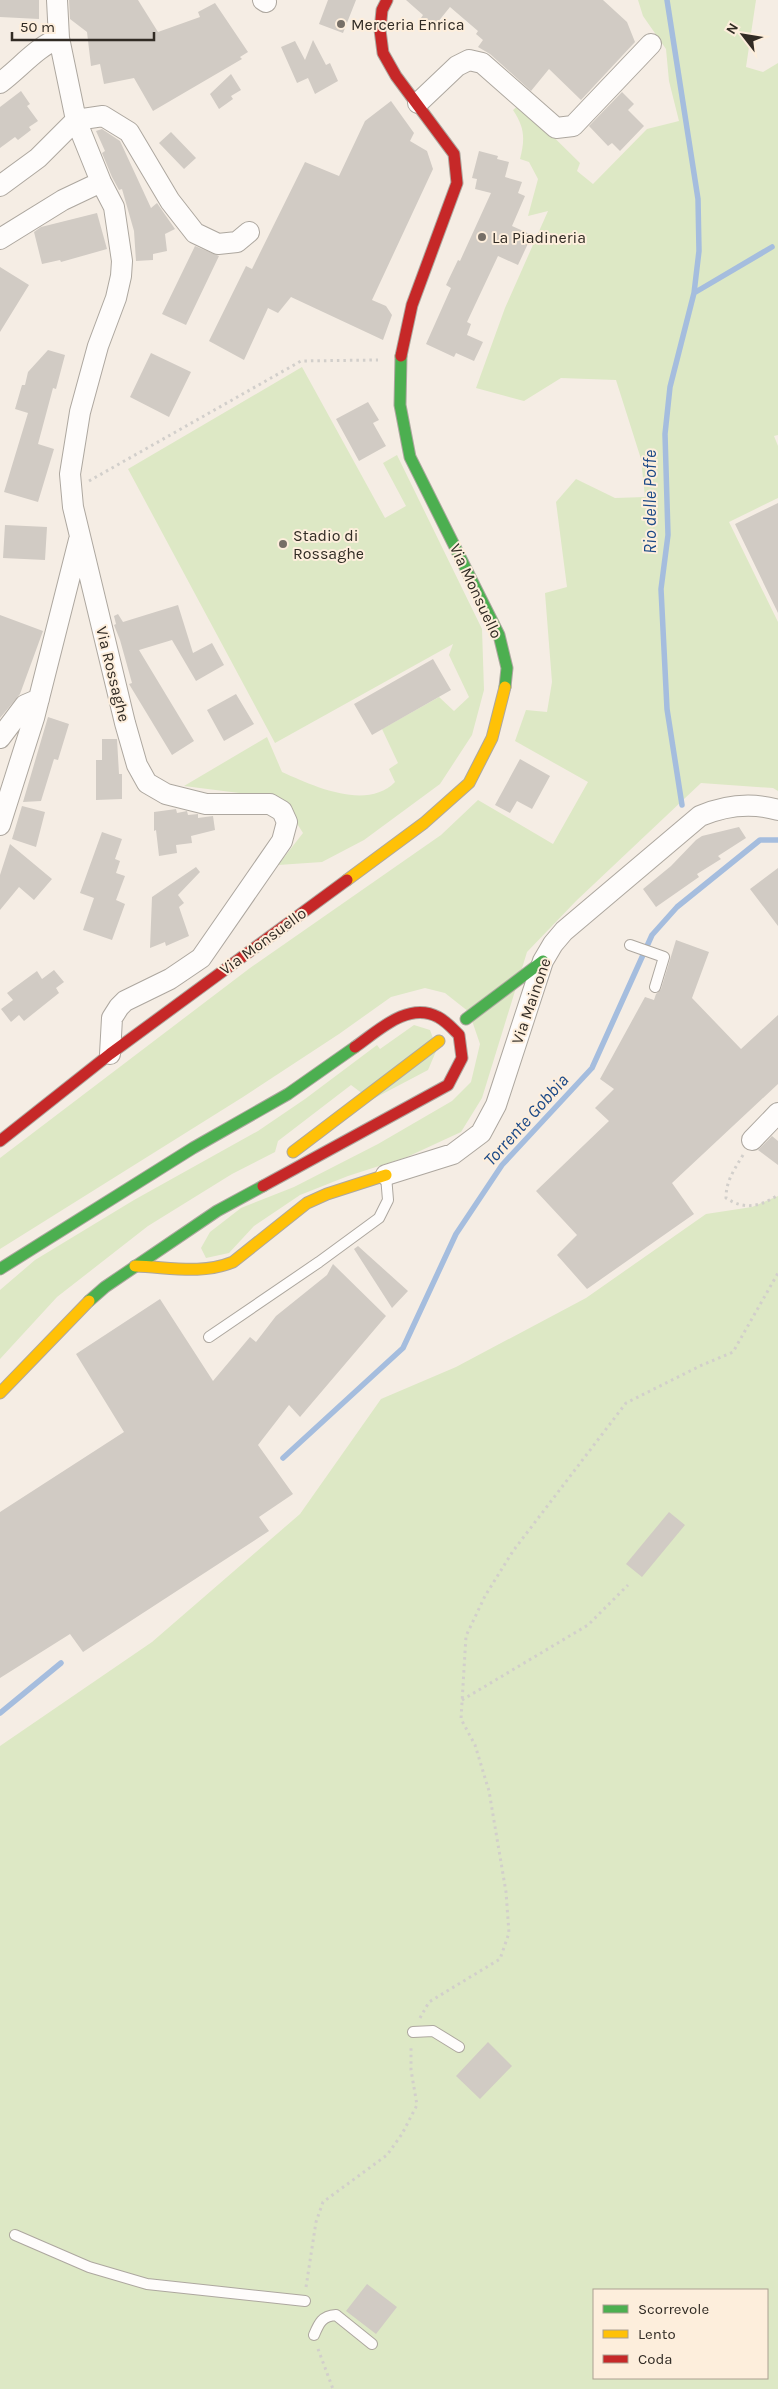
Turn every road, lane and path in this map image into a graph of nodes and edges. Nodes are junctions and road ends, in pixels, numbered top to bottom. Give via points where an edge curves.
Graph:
1 (58, 0) edge
2 (386, 0) edge
3 (60, 38) junction
4 (651, 44) dead end
5 (0, 83) edge
6 (418, 103) junction
7 (76, 120) junction
8 (101, 182) junction
9 (0, 186) edge
10 (250, 232) dead end
11 (0, 239) edge
12 (400, 360) junction
13 (71, 491) junction
14 (80, 535) junction
15 (38, 700) junction
16 (0, 738) edge
17 (778, 810) edge
18 (0, 825) edge
19 (630, 945) dead end
20 (543, 961) junction
21 (654, 987) dead end
22 (466, 1019) dead end
23 (439, 1041) dead end
24 (110, 1054) junction
25 (778, 1113) edge
26 (752, 1140) joint
27 (0, 1141) edge
28 (386, 1175) junction
29 (778, 1196) edge
30 (213, 1214) junction
31 (183, 1234) junction
32 (135, 1266) junction
33 (0, 1269) edge
34 (195, 1272) junction
35 (778, 1273) edge
36 (209, 1337) dead end
37 (0, 1393) edge
38 (628, 1585) dead end
39 (462, 1700) junction
40 (413, 2032) junction
41 (459, 2047) dead end
42 (15, 2236) dead end
43 (306, 2301) joint
44 (314, 2336) dead end
45 (372, 2344) dead end

1 - 3 street, Via Rossaghe
2 - 6 main road, Via Monsuello via 380,30 383,53 396,76
3 - 5 street via 46,43
3 - 7 street, Via Rossaghe
4 - 6 street via 573,126 556,128 482,63 469,60 457,66
6 - 12 main road, Via Monsuello via 454,154 457,183 412,305
7 - 8 street, Via Rossaghe
7 - 9 street via 38,158
7 - 10 street via 103,116 129,132 170,201 195,233 218,244 237,242
8 - 11 street via 64,200
8 - 13 street, Via Rossaghe via 114,207 122,261 121,276 86,384 70,474
12 - 13 path via 301,361
12 - 24 main road, Via Monsuello via 400,405 410,457 499,635 507,668 492,738 469,783 424,823
13 - 14 street, Via Rossaghe
14 - 15 street
14 - 24 street, Via Rossaghe via 125,723 137,765 147,783 166,794 206,804 270,804 282,811 287,822 282,842 201,958 119,1007 112,1018
15 - 16 street via 25,705
15 - 18 street
17 - 20 street, Via Mainone via 737,805 700,816 564,931
19 - 21 lane via 664,957
20 - 22 main road
20 - 28 street, Via Mainone via 496,1105 481,1132 453,1154
23 - 30 main road
24 - 27 main road, Via Monsuello
25 - 26 street
26 - 29 path via 731,1173 726,1198 738,1206 765,1204
28 - 34 main road via 307,1203 233,1262
28 - 36 lane via 388,1200 379,1218
30 - 31 main road
30 - 33 main road via 448,1085 462,1058 458,1035 438,1017 416,1011 395,1019 288,1094 193,1148
31 - 32 main road
31 - 34 main road via 181,1255
32 - 34 main road
32 - 37 main road via 83,1306
35 - 39 path via 733,1352 626,1403 513,1551 485,1596 466,1636
38 - 39 path via 588,1625
39 - 40 path via 461,1719 475,1745 488,1791 506,1892 509,1933 500,1959 429,2002
40 - 41 lane via 433,2031
40 - 43 path via 410,2052 417,2106 387,2155 323,2202 316,2222
42 - 43 lane via 89,2267 147,2284
44 - 45 lane via 319,2322 336,2315

